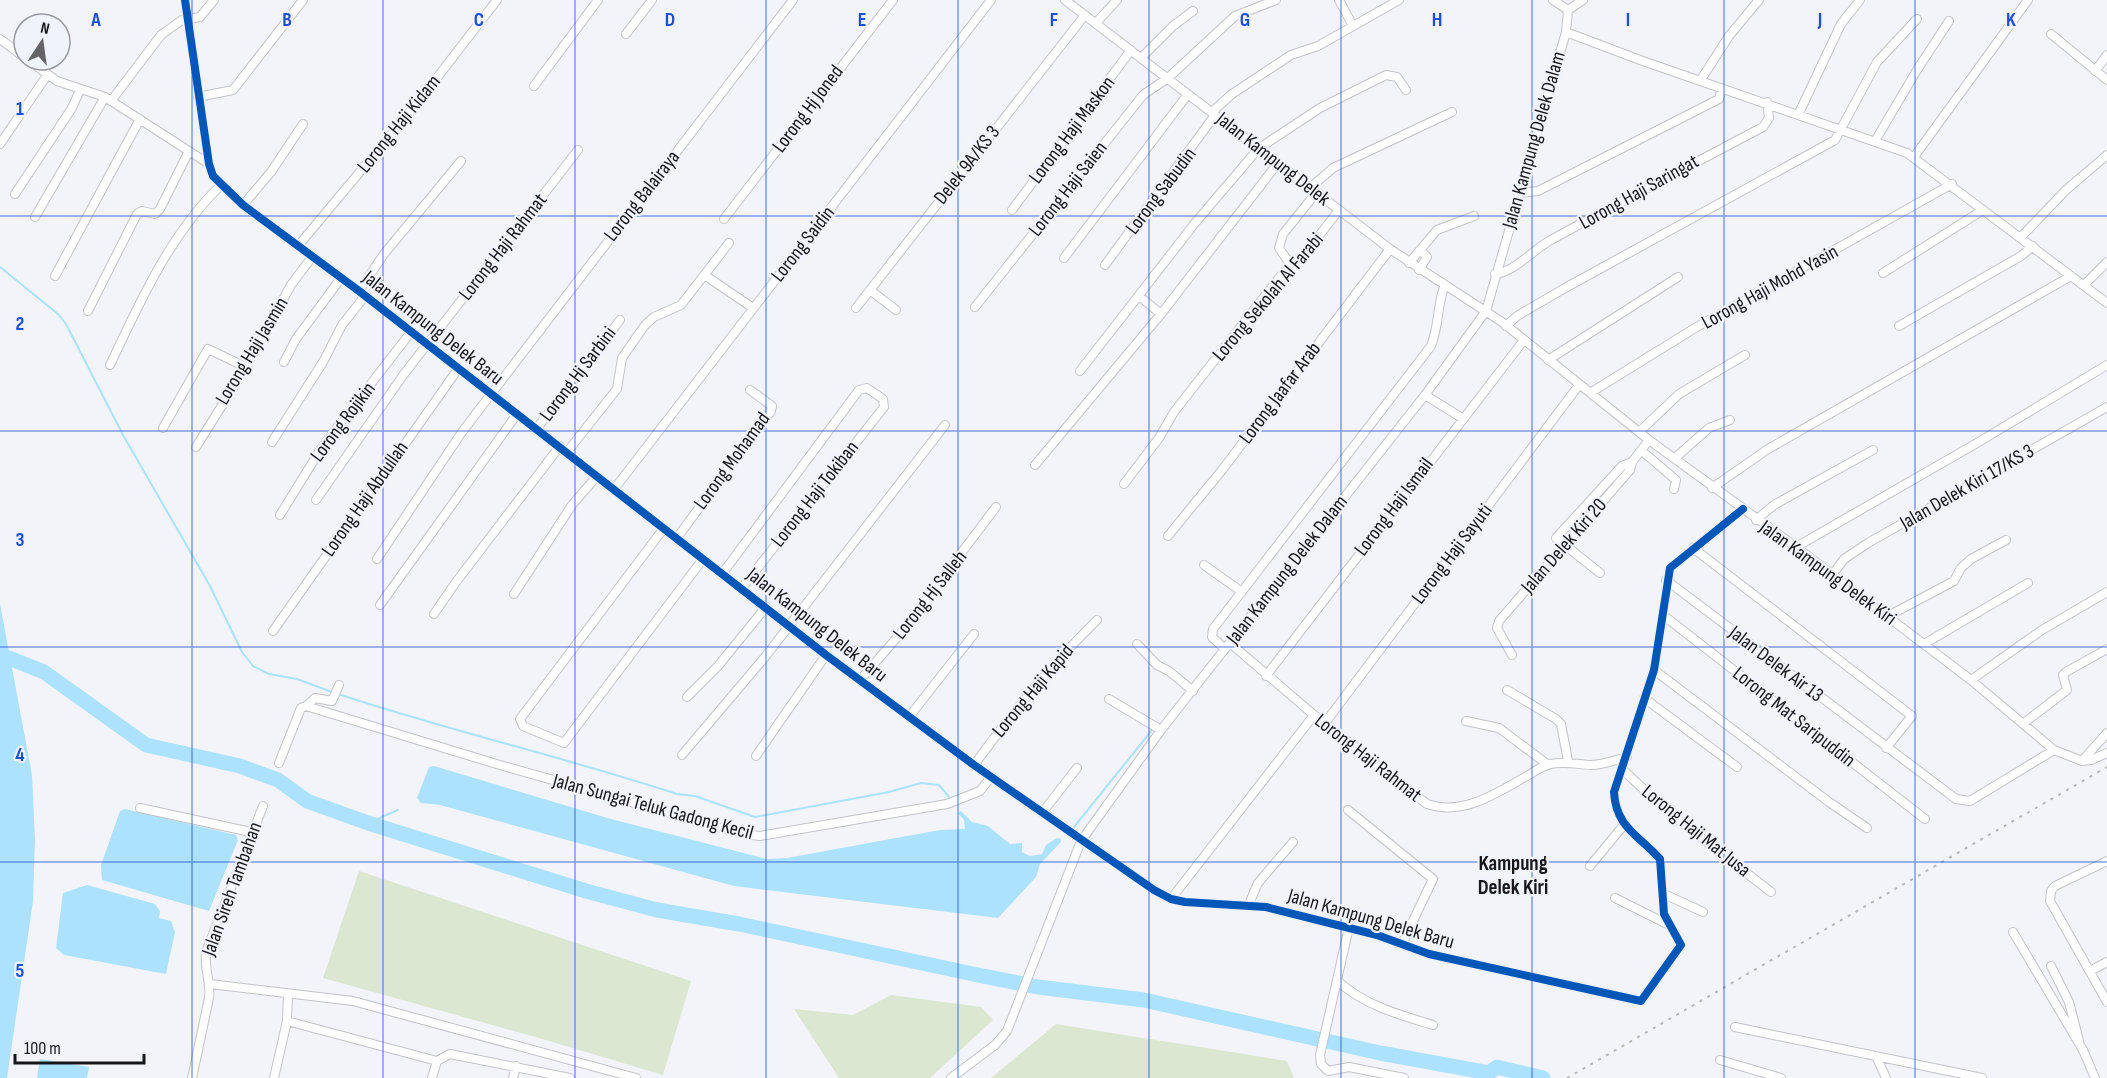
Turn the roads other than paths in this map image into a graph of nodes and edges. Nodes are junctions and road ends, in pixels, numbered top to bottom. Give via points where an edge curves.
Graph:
1 (185, 0) edge
2 (214, 0) edge
3 (303, 0) edge
4 (497, 0) edge
5 (598, 0) edge
6 (652, 0) edge
7 (794, 0) edge
8 (893, 0) edge
9 (991, 0) edge
10 (1065, 0) edge
11 (1117, 0) edge
12 (1276, 0) edge
13 (1339, 0) edge
14 (1399, 0) edge
15 (1553, 0) edge
16 (1583, 0) edge
17 (1759, 0) edge
18 (1860, 0) edge
19 (2028, 0) edge
20 (1569, 10) junction
21 (1193, 11) dead end
22 (1084, 15) junction
23 (188, 19) junction
24 (1917, 19) dead end
25 (1949, 21) dead end
26 (1096, 23) junction
27 (1353, 26) junction
28 (1566, 32) junction
29 (626, 34) dead end
30 (2050, 34) dead end
31 (1131, 51) junction
32 (2107, 55) edge
33 (1141, 58) junction
34 (2096, 70) junction
35 (45, 72) edge
36 (48, 74) junction
37 (1168, 78) junction
38 (2107, 80) edge
39 (1700, 81) junction
40 (534, 86) dead end
41 (1722, 88) junction
42 (80, 90) junction
43 (1406, 90) dead end
44 (1188, 94) junction
45 (198, 97) junction
46 (108, 99) junction
47 (1767, 102) junction
48 (1452, 112) dead end
49 (1799, 113) junction
50 (1214, 114) junction
51 (140, 119) junction
52 (303, 124) dead end
53 (1839, 129) junction
54 (1875, 141) junction
55 (0, 144) edge
56 (1258, 149) junction
57 (578, 150) dead end
58 (189, 151) junction
59 (2107, 155) edge
60 (1914, 157) junction
61 (462, 161) dead end
62 (209, 164) junction
63 (1278, 164) junction
64 (1952, 184) junction
65 (221, 185) junction
66 (1313, 190) junction
67 (1518, 193) junction
68 (15, 194) dead end
69 (243, 205) junction
70 (1012, 210) dead end
71 (1339, 210) junction
72 (1983, 210) junction
73 (1474, 216) dead end
74 (35, 217) dead end
75 (724, 219) dead end
76 (2021, 237) junction
77 (729, 243) dead end
78 (298, 246) junction
79 (2033, 246) junction
80 (1390, 249) junction
81 (1420, 250) junction
82 (312, 257) junction
83 (1064, 258) dead end
84 (2107, 262) edge
85 (1409, 263) junction
86 (1290, 264) junction
87 (1105, 265) dead end
88 (1419, 270) junction
89 (1883, 273) dead end
90 (1495, 274) junction
91 (55, 276) dead end
92 (706, 276) junction
93 (2071, 276) junction
94 (1678, 277) dead end
95 (341, 278) junction
96 (2084, 285) junction
97 (1444, 287) junction
98 (870, 290) junction
99 (362, 293) junction
100 (1139, 296) junction
101 (2107, 303) edge
102 (975, 307) dead end
103 (753, 308) junction
104 (856, 308) dead end
105 (896, 310) dead end
106 (88, 311) dead end
107 (1486, 311) junction
108 (1161, 314) junction
109 (620, 320) dead end
110 (1506, 326) junction
111 (1899, 326) dead end
112 (411, 332) junction
113 (1524, 340) junction
114 (427, 344) junction
115 (1745, 355) dead end
116 (1548, 360) junction
117 (284, 362) dead end
118 (110, 365) dead end
119 (2107, 365) edge
120 (246, 367) junction
121 (458, 369) junction
122 (1080, 371) dead end
123 (1579, 385) junction
124 (750, 390) dead end
125 (491, 393) junction
126 (1590, 393) junction
127 (1425, 395) junction
128 (2107, 407) edge
129 (517, 414) junction
130 (1462, 418) junction
131 (1730, 420) dead end
132 (945, 425) dead end
133 (163, 428) dead end
134 (537, 428) junction
135 (1639, 432) junction
136 (1649, 440) junction
137 (272, 442) dead end
138 (560, 446) junction
139 (196, 447) dead end
140 (1873, 450) dead end
141 (1642, 451) junction
142 (567, 452) junction
143 (1675, 458) junction
144 (1632, 462) junction
145 (1035, 465) dead end
146 (597, 476) junction
147 (1124, 484) dead end
148 (615, 488) junction
149 (1712, 488) junction
150 (1674, 489) dead end
151 (316, 500) dead end
152 (996, 507) dead end
153 (1743, 509) junction
154 (279, 515) dead end
155 (1756, 520) junction
156 (664, 528) junction
157 (1168, 536) dead end
158 (676, 539) junction
159 (2006, 540) dead end
160 (1565, 545) junction
161 (1796, 547) junction
162 (1693, 548) junction
163 (376, 559) dead end
164 (703, 559) junction
165 (1204, 565) dead end
166 (1600, 573) dead end
167 (723, 574) junction
168 (1833, 574) junction
169 (1666, 580) junction
170 (2028, 583) dead end
171 (742, 588) junction
172 (2107, 591) edge
173 (1242, 592) junction
174 (514, 594) dead end
175 (380, 606) dead end
176 (766, 607) junction
177 (434, 614) dead end
178 (1663, 615) junction
179 (1888, 616) junction
180 (1097, 620) dead end
181 (789, 625) junction
182 (273, 631) dead end
183 (974, 634) dead end
184 (1137, 644) dead end
185 (1924, 644) junction
186 (1224, 645) junction
187 (2107, 649) edge
188 (826, 655) junction
189 (1512, 655) dead end
190 (1654, 670) junction
191 (1266, 676) junction
192 (860, 680) junction
193 (1971, 680) junction
194 (339, 685) dead end
195 (1508, 690) dead end
196 (1193, 691) junction
197 (687, 697) dead end
198 (1644, 698) junction
199 (1109, 699) dead end
200 (310, 707) junction
201 (1314, 715) junction
202 (909, 717) junction
203 (1466, 721) dead end
204 (1325, 723) junction
205 (2024, 723) junction
206 (1158, 727) junction
207 (2107, 733) edge
208 (1886, 748) junction
209 (2054, 750) junction
210 (2107, 753) edge
211 (682, 754) dead end
212 (756, 756) dead end
213 (1627, 757) junction
214 (2082, 761) junction
215 (1568, 762) junction
216 (279, 763) dead end
217 (1548, 764) junction
218 (974, 765) junction
219 (1737, 767) dead end
220 (1077, 768) dead end
221 (1622, 769) junction
222 (991, 777) junction
223 (262, 806) dead end
224 (140, 808) dead end
225 (1348, 810) dead end
226 (1042, 813) junction
227 (1925, 819) dead end
228 (1624, 825) junction
229 (1867, 828) dead end
230 (251, 832) junction
231 (1081, 841) junction
232 (1293, 842) dead end
233 (2107, 861) edge
234 (1590, 866) dead end
235 (1662, 892) junction
236 (1771, 892) dead end
237 (1615, 897) dead end
238 (1171, 899) junction
239 (1249, 904) junction
240 (1703, 912) dead end
241 (1669, 925) junction
242 (1349, 927) junction
243 (2013, 932) dead end
244 (1402, 944) junction
245 (2107, 962) edge
246 (2051, 966) dead end
247 (2090, 971) junction
248 (1338, 981) junction
249 (210, 984) junction
250 (288, 994) junction
251 (2107, 1002) edge
252 (287, 1021) junction
253 (1432, 1025) dead end
254 (1735, 1027) dead end
255 (2080, 1045) junction
256 (1876, 1056) junction
257 (437, 1060) junction
258 (1720, 1060) dead end
259 (516, 1066) junction
260 (604, 1069) junction
261 (1334, 1074) edge
262 (192, 1078) edge
263 (274, 1078) edge
264 (432, 1078) edge
265 (513, 1078) edge
266 (570, 1078) edge
267 (600, 1078) edge
268 (636, 1078) edge
269 (951, 1078) edge
270 (1404, 1078) edge
271 (1780, 1078) edge
272 (1886, 1078) edge
273 (1982, 1078) edge
274 (2095, 1078) edge

1 - 23 street, Jalan Kampung Delek Baru
2 - 23 street via 200,17
3 - 45 street via 233,90
4 - 78 street, Lorong Haji Kidam
5 - 40 street
6 - 29 street
7 - 125 street, Lorong Balairaya
8 - 75 street, Lorong Hj Joned
9 - 103 street, Lorong Saidin
10 - 22 street, Jalan Kampung Delek
11 - 26 street
12 - 37 street, Lorong Haji Saien via 1235,16
13 - 27 street
14 - 27 street, Lorong Sabudin
15 - 20 street
16 - 20 street
17 - 39 street via 1729,36
18 - 49 street via 1841,24
19 - 60 street
20 - 28 street, Jalan Kampung Delek Dalam
21 - 33 street
22 - 26 street, Jalan Kampung Delek
22 - 98 street, Delek 9A/KS 3
23 - 45 street, Jalan Kampung Delek Baru
23 - 46 street via 161,35
24 - 53 street via 1876,62
25 - 54 street
26 - 31 street, Jalan Kampung Delek
27 - 50 street, Lorong Sabudin via 1291,55 1232,94
28 - 39 street, Jalan Kampung Delek Dalam
28 - 67 street, Jalan Kampung Delek Dalam
30 - 34 street
31 - 33 street, Jalan Kampung Delek
31 - 70 street, Lorong Haji Maskon
32 - 34 street
33 - 37 street, Jalan Kampung Delek
34 - 38 street
35 - 36 street
36 - 42 street
36 - 55 street
37 - 44 street, Jalan Kampung Delek
37 - 102 street, Lorong Haji Saien via 1147,90 1126,113
39 - 41 street, Jalan Kampung Delek Dalam
41 - 47 street, Jalan Kampung Delek Dalam
41 - 67 street via 1719,99 1667,126 1538,191
42 - 46 street
42 - 68 street
43 - 56 street via 1397,77 1386,75 1320,108
44 - 50 street, Jalan Kampung Delek
44 - 83 street
45 - 62 street, Jalan Kampung Delek Baru
46 - 51 street
46 - 74 street
47 - 49 street, Jalan Kampung Delek Dalam
47 - 90 street, Lorong Haji Saringat via 1769,118 1763,127 1681,168 1536,249 1503,273
48 - 66 street via 1333,168
49 - 53 street, Jalan Kampung Delek Dalam
50 - 56 street, Jalan Kampung Delek
50 - 87 street, Lorong Sabudin
51 - 58 street
51 - 91 street
52 - 69 street
53 - 54 street, Jalan Kampung Delek Dalam
53 - 110 street via 1835,140 1820,149 1574,283
54 - 60 street, Jalan Kampung Delek Dalam
56 - 63 street, Jalan Kampung Delek
56 - 100 street
57 - 114 street, Lorong Haji Rahmat
58 - 62 street
58 - 106 street via 155,214 137,214
59 - 76 street
60 - 64 street, Jalan Kampung Delek Dalam
61 - 99 street via 384,255
62 - 65 street, Jalan Kampung Delek Baru
63 - 66 street, Jalan Kampung Delek
63 - 108 street
64 - 72 street, Jalan Kampung Delek Dalam
64 - 126 street, Lorong Haji Mohd Yasin via 1695,328
65 - 69 street, Jalan Kampung Delek Baru
65 - 118 street via 201,204 176,239
66 - 71 street, Jalan Kampung Delek
66 - 86 street via 1283,234 1279,248
67 - 90 street, Jalan Kampung Delek Dalam
69 - 78 street, Jalan Kampung Delek Baru
71 - 80 street, Jalan Kampung Delek
71 - 86 street, Lorong Sekolah Al Farabi via 1304,255
72 - 76 street, Jalan Kampung Delek Dalam
72 - 89 street
73 - 81 street via 1437,230
76 - 79 street, Jalan Kampung Delek Dalam
77 - 92 street
78 - 82 street, Jalan Kampung Delek Baru
79 - 93 street, Jalan Kampung Delek Dalam
79 - 111 street
80 - 85 street, Jalan Kampung Delek
80 - 157 street, Lorong Jaafar Arab
81 - 85 street
81 - 88 street via 1427,257
82 - 95 street, Jalan Kampung Delek Baru
82 - 120 street, Lorong Haji Jasmin via 291,285
84 - 96 street
85 - 88 street, Jalan Kampung Delek
86 - 147 street, Lorong Sekolah Al Farabi via 1174,412
88 - 97 street, Jalan Kampung Delek
90 - 107 street, Jalan Kampung Delek Dalam
92 - 103 street
92 - 142 street via 681,305 645,325 622,358 617,388
93 - 96 street, Jalan Kampung Delek Dalam
93 - 149 street via 1768,449
94 - 116 street
95 - 99 street, Jalan Kampung Delek Baru
95 - 117 street
96 - 101 street, Jalan Kampung Delek Dalam
97 - 107 street, Jalan Kampung Delek
97 - 173 street via 1431,346
98 - 104 street, Delek 9A/KS 3
98 - 105 street
99 - 112 street, Jalan Kampung Delek Baru
99 - 137 street
100 - 108 street
100 - 122 street
103 - 148 street, Lorong Saidin
107 - 110 street, Jalan Kampung Delek Kiri
107 - 127 street, Jalan Kampung Delek Dalam
108 - 145 street
109 - 134 street, Lorong Hj Sarbini
110 - 113 street, Jalan Kampung Delek Kiri
112 - 114 street, Jalan Kampung Delek Baru
112 - 154 street, Lorong Rojikin via 322,447
113 - 116 street, Jalan Kampung Delek Kiri
113 - 130 street, Lorong Haji Ismail
114 - 121 street, Jalan Kampung Delek Baru
114 - 151 street, Lorong Haji Rahmat
115 - 135 street via 1679,394
116 - 123 street, Jalan Kampung Delek Kiri
119 - 161 street
120 - 133 street via 208,349
120 - 139 street, Lorong Haji Jasmin
121 - 125 street, Jalan Kampung Delek Baru
121 - 182 street, Lorong Haji Abdullah
123 - 126 street, Jalan Kampung Delek Kiri
123 - 204 street, Lorong Haji Sayuti
124 - 158 street, Lorong Mohamad via 772,406 771,411
125 - 129 street, Jalan Kampung Delek Baru
125 - 163 street, Lorong Balairaya
126 - 135 street, Jalan Kampung Delek Kiri
127 - 130 street
127 - 186 street, Jalan Kampung Delek Dalam
128 - 168 street, Jalan Delek Kiri 17/KS 3 via 1868,543
129 - 134 street, Jalan Kampung Delek Baru
129 - 175 street
130 - 191 street, Lorong Haji Ismail
131 - 143 street via 1709,428
132 - 181 street
134 - 138 street, Jalan Kampung Delek Baru
135 - 136 street, Jalan Kampung Delek Kiri
136 - 141 street, Jalan Delek Kiri 20
136 - 143 street, Jalan Kampung Delek Kiri
138 - 142 street, Jalan Kampung Delek Baru
138 - 177 street
140 - 155 street via 1774,505
141 - 144 street, Jalan Delek Kiri 20
141 - 150 street via 1676,480
142 - 146 street, Jalan Kampung Delek Baru
143 - 149 street, Jalan Kampung Delek Kiri
144 - 160 street, Jalan Delek Kiri 20 via 1630,470
144 - 160 street, Jalan Delek Kiri 20 via 1622,466 1556,538
146 - 148 street, Jalan Kampung Delek Baru
146 - 174 street via 572,505
148 - 156 street, Jalan Kampung Delek Baru
149 - 153 street, Jalan Kampung Delek Kiri
152 - 192 street, Lorong Hj Salleh
153 - 155 street, Jalan Kampung Delek Kiri
153 - 162 street
155 - 161 street, Jalan Kampung Delek Kiri
156 - 158 street, Jalan Kampung Delek Baru
156 - 164 street via 520,719 523,726 564,743
158 - 164 street, Jalan Kampung Delek Baru
159 - 179 street via 1971,559 1954,581
160 - 166 street
160 - 189 street, Jalan Delek Kiri 20 via 1499,621 1497,628
161 - 168 street, Jalan Kampung Delek Kiri
162 - 169 street via 1670,568
162 - 208 street via 1912,716
164 - 167 street, Jalan Kampung Delek Baru
165 - 173 street
167 - 171 street, Jalan Kampung Delek Baru
167 - 171 street, Lorong Haji Tokiban via 859,390 867,388 883,399 884,406
168 - 179 street, Jalan Kampung Delek Kiri
169 - 178 street
169 - 208 street, Jalan Delek Air 13
170 - 185 street
171 - 176 street, Jalan Kampung Delek Baru
172 - 193 street
173 - 186 street via 1211,634
176 - 181 street, Jalan Kampung Delek Baru
176 - 197 street
178 - 190 street
178 - 227 street, Lorong Mat Saripuddin
179 - 185 street, Jalan Kampung Delek Kiri
180 - 218 street, Lorong Haji Kapid via 1026,695
181 - 188 street, Jalan Kampung Delek Baru
181 - 211 street
183 - 202 street
184 - 196 street via 1157,665
185 - 193 street, Jalan Kampung Delek Kiri
186 - 191 street, Lorong Haji Rahmat
186 - 196 street, Jalan Kampung Delek Dalam
187 - 205 street via 2066,672 2063,675 2067,690
188 - 192 street, Jalan Kampung Delek Baru
188 - 212 street
190 - 198 street
190 - 229 street
191 - 201 street, Lorong Haji Rahmat
192 - 202 street, Jalan Kampung Delek Baru
193 - 205 street, Jalan Kampung Delek Kiri
194 - 200 street via 332,701 311,699
195 - 215 street via 1561,724
196 - 206 street, Jalan Kampung Delek Dalam
198 - 213 street
198 - 219 street
199 - 206 street
200 - 216 street via 301,708
200 - 222 street, Jalan Sungai Teluk Gadong Kecil via 500,765 760,836 947,804 980,790
201 - 204 street, Lorong Haji Rahmat
201 - 238 street
202 - 218 street, Jalan Kampung Delek Baru
203 - 217 street via 1499,728
204 - 217 street, Lorong Haji Rahmat via 1435,807 1446,809 1485,800
205 - 209 street, Jalan Kampung Delek Kiri
206 - 231 street, Jalan Kampung Delek Dalam
207 - 214 street
208 - 209 street, Jalan Delek Air 13 via 1963,802
209 - 214 street
210 - 214 street
213 - 215 street, Lorong Haji Rahmat via 1592,765
213 - 221 street
215 - 217 street, Lorong Haji Rahmat
218 - 222 street, Jalan Kampung Delek Baru
220 - 226 street
221 - 228 street via 1614,792
221 - 236 street, Lorong Haji Mat Jusa via 1669,813
222 - 226 street, Jalan Kampung Delek Baru
223 - 230 street, Jalan Sireh Tambahan
224 - 230 street
225 - 244 street via 1433,879
226 - 231 street, Jalan Kampung Delek Baru
228 - 234 street
228 - 235 street via 1660,859
230 - 249 street, Jalan Sireh Tambahan via 206,952 204,971
231 - 238 street, Jalan Kampung Delek Baru
231 - 269 street, Jalan Kampung Delek Dalam via 1007,1031 995,1045
232 - 239 street via 1258,883
233 - 247 street via 2055,886 2050,896
235 - 240 street
235 - 241 street
237 - 241 street
238 - 239 street, Jalan Kampung Delek Baru
239 - 242 street, Jalan Kampung Delek Baru
241 - 244 street, Jalan Kampung Delek Baru via 1681,949 1641,1001 1429,954
242 - 244 street, Jalan Kampung Delek Baru
242 - 248 street
243 - 255 street
245 - 247 street
246 - 255 street via 2070,1002
247 - 251 street
248 - 253 street via 1363,999
248 - 261 street via 1320,1055 1324,1069
249 - 250 street
249 - 262 street, Jalan Sireh Tambahan
250 - 252 street
250 - 260 street via 353,1000
252 - 257 street
252 - 263 street
254 - 256 street
255 - 274 street
256 - 272 street
256 - 273 street
257 - 259 street via 450,1054
257 - 264 street
258 - 271 street
259 - 265 street
259 - 266 street
260 - 267 street
260 - 268 street
261 - 270 street via 1348,1067

